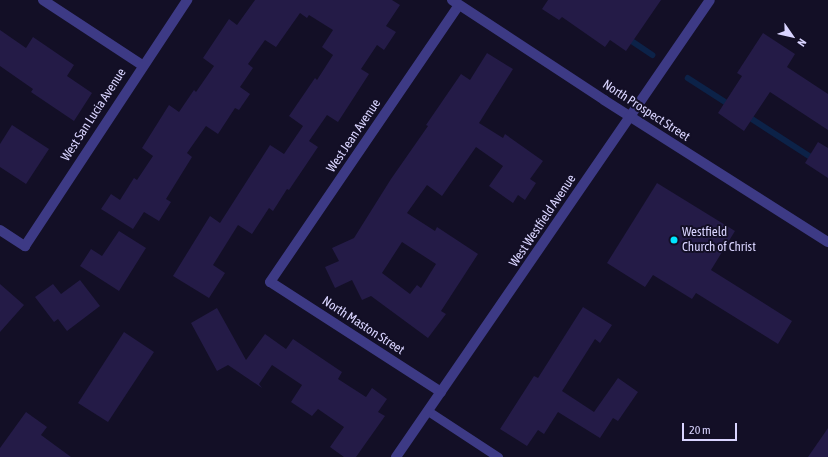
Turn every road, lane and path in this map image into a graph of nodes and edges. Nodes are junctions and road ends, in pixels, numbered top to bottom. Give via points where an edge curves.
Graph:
1 (43, 0) edge
2 (187, 0) edge
3 (710, 0) edge
4 (456, 2) edge
5 (142, 65) junction
6 (630, 116) junction
7 (0, 230) edge
8 (828, 242) edge
9 (270, 282) joint
10 (441, 392) junction
11 (428, 411) junction
12 (396, 457) edge
13 (498, 457) edge

1 - 5 street
2 - 5 street, West San Lucia Avenue
3 - 6 street, West Westfield Avenue
4 - 6 street, North Prospect Street
4 - 9 street, West Jean Avenue
5 - 7 street, West San Lucia Avenue via 24,246
6 - 8 street, North Prospect Street
6 - 10 street, West Westfield Avenue
9 - 10 street, North Maston Street
10 - 11 street, West Westfield Avenue
11 - 12 street, West Westfield Avenue
11 - 13 lane

